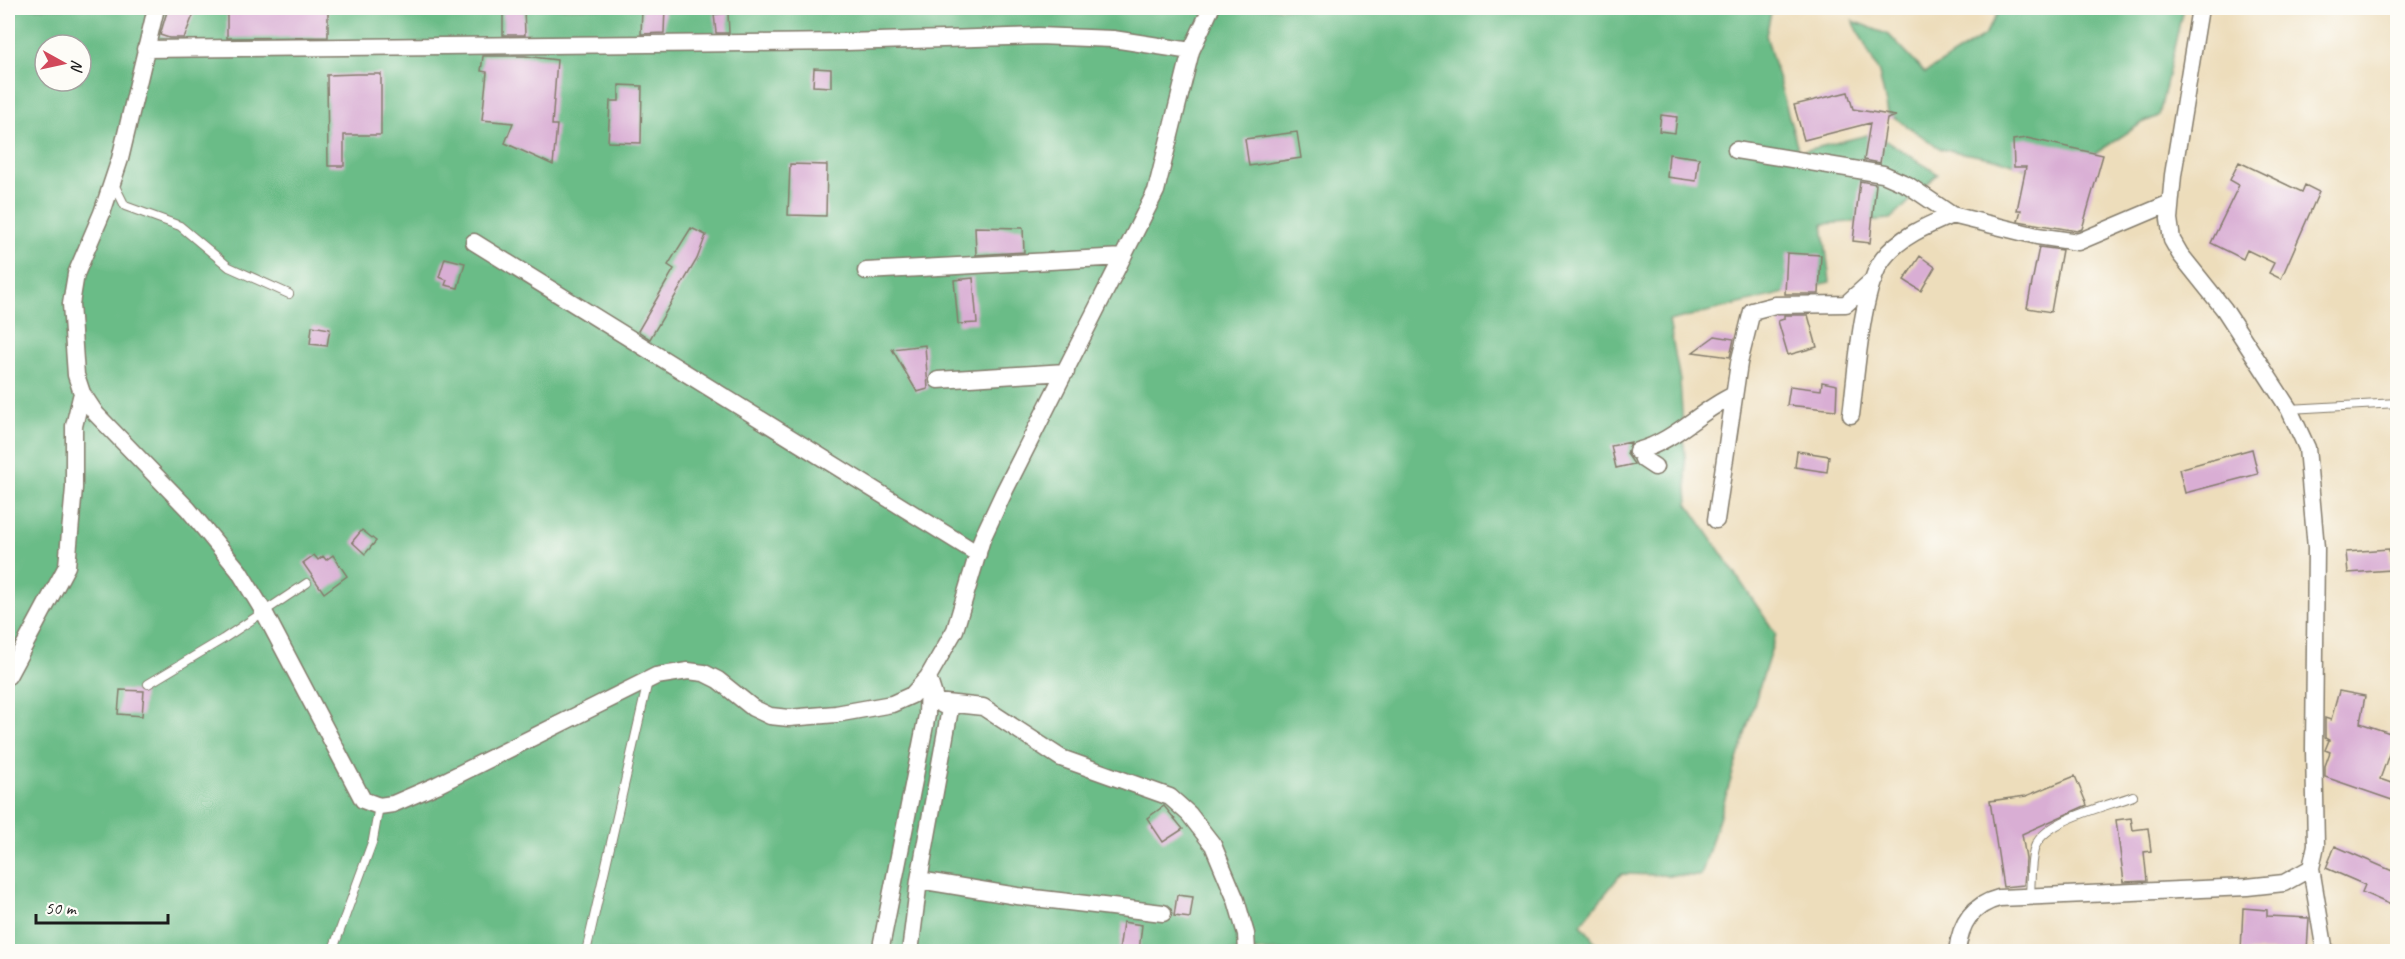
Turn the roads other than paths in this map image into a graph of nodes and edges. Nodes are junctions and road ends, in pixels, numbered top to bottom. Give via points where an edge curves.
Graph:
1 (156, 8) edge
2 (1211, 8) edge
3 (2200, 8) edge
4 (145, 49) junction
5 (1191, 51) junction
6 (1736, 150) dead end
7 (113, 181) junction
8 (2170, 203) junction
9 (1952, 215) junction
10 (474, 242) dead end
11 (1123, 257) junction
12 (866, 271) dead end
13 (1874, 279) junction
14 (290, 294) dead end
15 (1066, 372) junction
16 (938, 380) dead end
17 (82, 393) junction
18 (1734, 395) junction
19 (2397, 403) edge
20 (2289, 409) junction
21 (1851, 416) dead end
22 (1655, 466) dead end
23 (1716, 520) dead end
24 (978, 554) junction
25 (307, 583) dead end
26 (264, 612) junction
27 (8, 676) edge
28 (928, 677) junction
29 (648, 680) junction
30 (148, 684) dead end
31 (936, 702) junction
32 (2133, 796) dead end
33 (379, 806) junction
34 (2311, 868) junction
35 (919, 880) junction
36 (2030, 897) junction
37 (1163, 913) dead end
38 (332, 951) edge
39 (586, 951) edge
40 (880, 951) edge
41 (910, 951) edge
42 (1247, 951) edge
43 (1957, 951) edge
44 (2325, 951) edge

1 - 4 street
2 - 5 street
3 - 8 street
4 - 5 street via 846,42 1038,36 1113,39
4 - 7 street
5 - 11 street via 1156,191
6 - 9 street via 1883,174 1908,185
7 - 14 lane via 125,206 180,226 229,267
7 - 17 street via 76,274 71,304 76,375
8 - 9 street via 2078,242
8 - 20 street via 2172,240 2180,254 2224,309
9 - 13 street via 1918,230 1883,259
10 - 24 street
11 - 12 street
11 - 15 street
13 - 18 street via 1846,304 1775,305 1752,311
13 - 21 street via 1864,311
15 - 16 street
15 - 24 street via 1004,492
17 - 26 street via 96,414 188,509 239,572
17 - 27 street via 74,426 74,488 67,566
18 - 22 street via 1670,437 1638,451
18 - 23 street
19 - 20 lane
20 - 34 street via 2307,448 2316,548 2316,845
24 - 28 street via 955,630
25 - 26 lane
26 - 30 lane
26 - 33 street via 363,800
28 - 29 street via 912,694 892,704 789,718 770,716 753,708 704,673 671,672
28 - 31 street
28 - 40 street via 927,715
29 - 33 street via 437,785
29 - 39 lane
31 - 35 street via 950,709
31 - 42 street via 983,706 1061,758 1170,797 1189,813 1213,845 1236,900
32 - 36 lane via 2051,827 2039,837 2034,850
33 - 38 lane via 373,840
34 - 36 street via 2284,883 2247,887
34 - 44 street
35 - 37 street
35 - 41 street
36 - 43 street via 1983,902 1963,927

